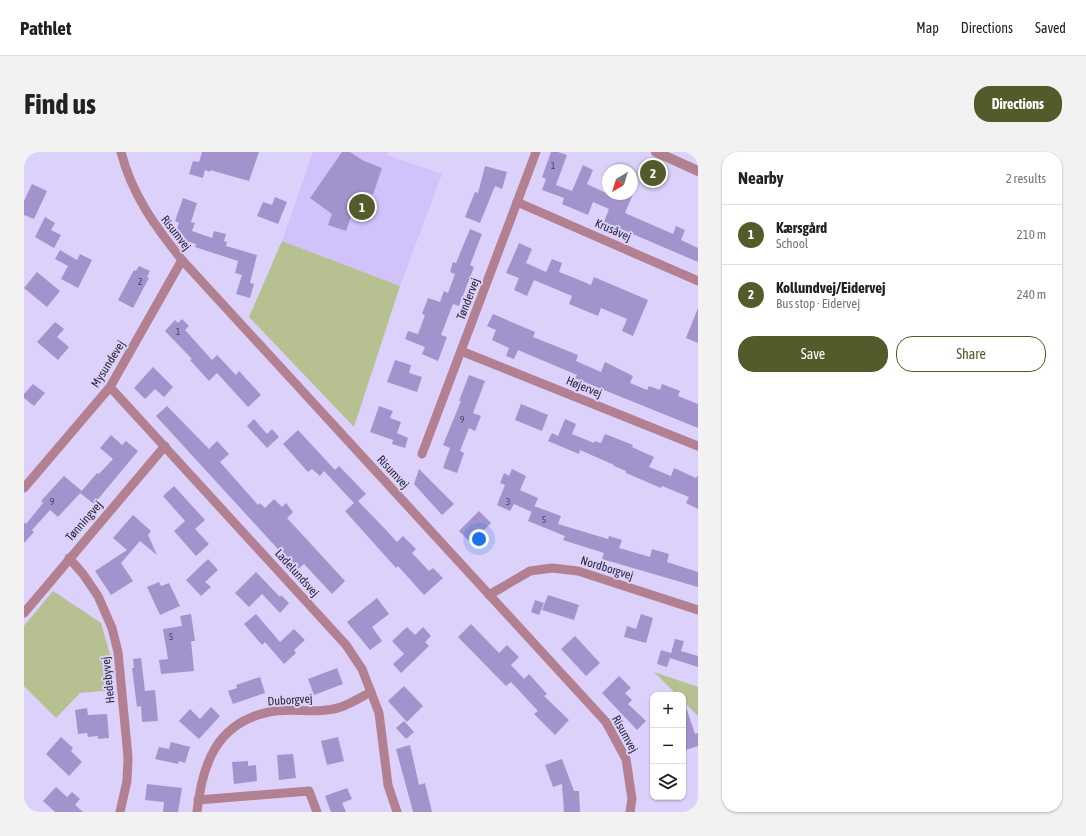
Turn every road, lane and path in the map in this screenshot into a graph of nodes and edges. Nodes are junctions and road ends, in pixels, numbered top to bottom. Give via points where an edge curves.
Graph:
1 (121, 152) edge
2 (536, 152) edge
3 (656, 152) edge
4 (698, 171) edge
5 (517, 202) junction
6 (182, 260) junction
7 (698, 281) edge
8 (461, 351) junction
9 (110, 387) junction
10 (165, 446) junction
11 (698, 446) edge
12 (422, 454) dead end
13 (24, 488) edge
14 (69, 558) junction
15 (489, 595) junction
16 (698, 610) edge
17 (24, 613) edge
18 (371, 692) junction
19 (198, 800) junction
20 (120, 812) edge
21 (197, 812) edge
22 (317, 812) edge
23 (397, 812) edge
24 (630, 812) edge

1 - 6 street, Risumvej via 133,187 151,220
2 - 5 street, Tøndervej
3 - 4 street
5 - 7 street, Krusåvej
5 - 8 street, Tøndervej
6 - 9 street, Mysundevej
6 - 15 street, Risumvej
8 - 11 street, Højervej
8 - 12 street, Tøndervej
9 - 10 street, Ladelundsvej
9 - 13 street, Mysundevej
10 - 14 street, Tønningvej
10 - 18 street, Ladelundsvej via 346,645 362,669
14 - 17 street, Tønningvej
14 - 20 street, Hedebyvej via 84,574 98,596 112,628 118,652 128,757 127,781
15 - 16 street, Nordborgvej via 530,571 552,568 578,571
15 - 24 street, Risumvej via 606,722 626,759 632,799
18 - 19 street, Duborgvej via 341,707 317,711 269,712 248,719 229,730 212,750 203,771
18 - 23 street, Ladelundsvej via 379,713 388,785
19 - 21 street, Duborgvej
19 - 22 street via 309,791

